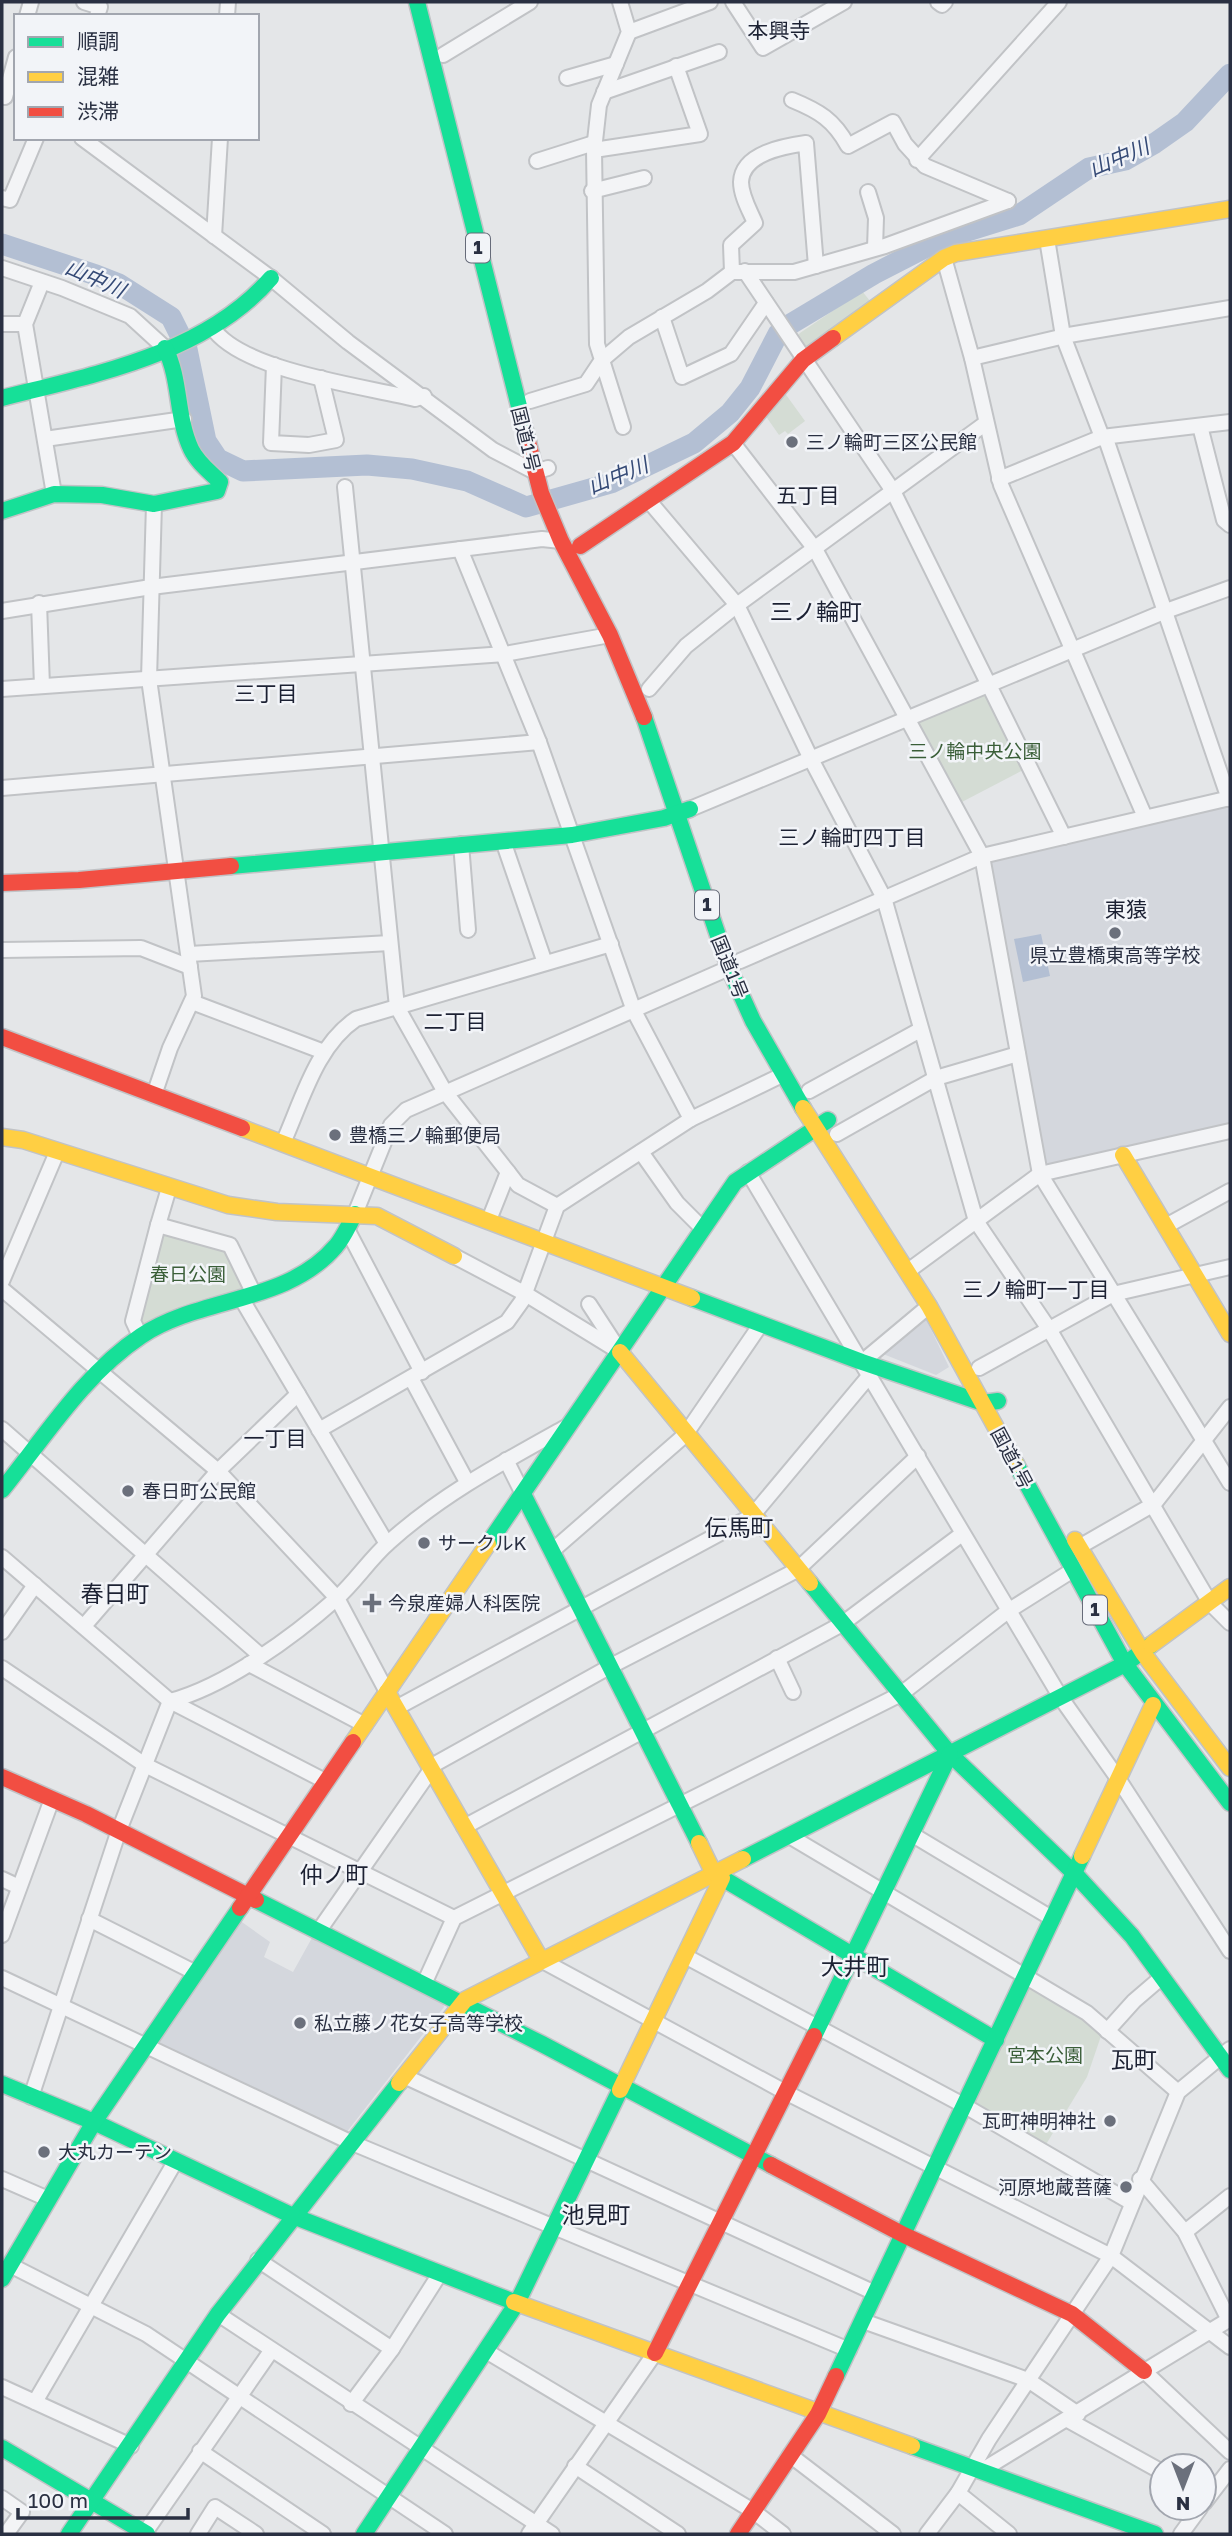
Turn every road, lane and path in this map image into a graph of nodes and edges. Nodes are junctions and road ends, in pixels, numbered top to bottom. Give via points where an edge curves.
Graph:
1 (84, 2) edge
2 (417, 2) edge
3 (429, 2) edge
4 (530, 2) edge
5 (620, 2) edge
6 (710, 2) edge
7 (733, 2) edge
8 (844, 2) edge
9 (938, 2) edge
10 (945, 2) edge
11 (1059, 2) edge
12 (98, 14) edge
13 (629, 32) junction
14 (719, 52) dead end
15 (443, 55) junction
16 (616, 64) junction
17 (14, 66) edge
18 (676, 66) junction
19 (567, 78) dead end
20 (604, 92) junction
21 (7, 98) edge
22 (792, 100) dead end
23 (35, 140) edge
24 (85, 140) edge
25 (220, 140) edge
26 (594, 147) junction
27 (917, 160) junction
28 (537, 162) dead end
29 (644, 178) dead end
30 (592, 191) junction
31 (868, 192) dead end
32 (2, 198) edge
33 (1230, 209) edge
34 (214, 236) junction
35 (1047, 239) junction
36 (875, 247) junction
37 (944, 258) junction
38 (816, 266) junction
39 (2, 268) edge
40 (738, 272) junction
41 (271, 278) junction
42 (42, 282) junction
43 (766, 303) junction
44 (1230, 308) edge
45 (662, 317) junction
46 (2, 324) edge
47 (24, 324) junction
48 (212, 327) junction
49 (1063, 336) junction
50 (165, 348) junction
51 (972, 358) junction
52 (601, 360) junction
53 (803, 360) junction
54 (274, 365) junction
55 (321, 378) junction
56 (37, 389) junction
57 (424, 396) junction
58 (2, 398) edge
59 (530, 401) junction
60 (184, 419) junction
61 (1230, 422) edge
62 (986, 423) junction
63 (1200, 426) junction
64 (623, 427) dead end
65 (1102, 437) junction
66 (45, 439) junction
67 (733, 443) junction
68 (541, 470) junction
69 (999, 479) junction
70 (345, 487) dead end
71 (893, 491) junction
72 (54, 494) junction
73 (649, 501) junction
74 (155, 504) junction
75 (2, 511) edge
76 (558, 518) junction
77 (1230, 525) edge
78 (561, 541) junction
79 (580, 546) junction
80 (815, 548) junction
81 (460, 549) junction
82 (352, 563) junction
83 (151, 587) junction
84 (1230, 588) edge
85 (39, 603) junction
86 (737, 605) junction
87 (2, 611) edge
88 (1166, 611) junction
89 (611, 635) junction
90 (1073, 649) junction
91 (505, 654) junction
92 (362, 664) junction
93 (149, 679) junction
94 (989, 685) junction
95 (42, 687) junction
96 (2, 689) edge
97 (649, 689) junction
98 (910, 718) junction
99 (539, 742) junction
100 (371, 756) junction
101 (811, 759) junction
102 (162, 772) junction
103 (2, 788) edge
104 (1230, 799) edge
105 (683, 811) junction
106 (1145, 817) junction
107 (572, 835) junction
108 (1064, 837) junction
109 (503, 842) junction
110 (461, 845) junction
111 (383, 852) junction
112 (982, 856) junction
113 (176, 870) junction
114 (2, 883) edge
115 (884, 898) junction
116 (468, 930) dead end
117 (390, 943) junction
118 (611, 944) junction
119 (2, 950) edge
120 (190, 960) junction
121 (545, 962) junction
122 (734, 965) junction
123 (192, 1002) junction
124 (397, 1007) junction
125 (634, 1011) junction
126 (920, 1030) junction
127 (2, 1037) edge
128 (324, 1052) junction
129 (1018, 1054) junction
130 (782, 1075) junction
131 (936, 1078) junction
132 (445, 1091) junction
133 (809, 1091) junction
134 (154, 1095) junction
135 (691, 1119) junction
136 (823, 1123) junction
137 (1230, 1131) edge
138 (837, 1134) junction
139 (2, 1136) edge
140 (283, 1143) junction
141 (57, 1152) junction
142 (641, 1152) junction
143 (1123, 1155) junction
144 (508, 1172) junction
145 (748, 1172) junction
146 (1040, 1174) junction
147 (371, 1175) junction
148 (169, 1188) junction
149 (1230, 1191) edge
150 (557, 1206) junction
151 (355, 1214) junction
152 (489, 1220) junction
153 (976, 1222) junction
154 (158, 1225) junction
155 (1166, 1226) junction
156 (703, 1229) junction
157 (348, 1231) junction
158 (543, 1240) junction
159 (454, 1256) joint
160 (913, 1267) junction
161 (1230, 1267) edge
162 (1195, 1275) junction
163 (2, 1280) edge
164 (664, 1287) junction
165 (2, 1289) edge
166 (524, 1293) junction
167 (1113, 1294) junction
168 (248, 1296) junction
169 (589, 1304) dead end
170 (929, 1306) junction
171 (761, 1324) junction
172 (1049, 1329) junction
173 (1230, 1334) edge
174 (140, 1336) junction
175 (620, 1352) junction
176 (979, 1368) junction
177 (866, 1369) junction
178 (102, 1372) junction
179 (417, 1375) junction
180 (298, 1394) junction
181 (990, 1402) junction
182 (1230, 1406) edge
183 (568, 1426) junction
184 (2, 1429) edge
185 (319, 1430) junction
186 (685, 1435) junction
187 (1204, 1441) junction
188 (32, 1455) junction
189 (918, 1456) junction
190 (506, 1460) junction
191 (218, 1471) junction
192 (467, 1482) junction
193 (1230, 1483) edge
194 (2, 1490) edge
195 (523, 1494) junction
196 (1154, 1504) junction
197 (752, 1516) junction
198 (962, 1534) junction
199 (387, 1544) junction
200 (1079, 1547) junction
201 (552, 1551) junction
202 (145, 1555) junction
203 (2, 1557) edge
204 (797, 1570) junction
205 (1073, 1570) junction
206 (35, 1585) junction
207 (1230, 1587) edge
208 (337, 1598) junction
209 (1210, 1603) junction
210 (581, 1608) junction
211 (1008, 1611) junction
212 (1230, 1623) edge
213 (842, 1624) junction
214 (84, 1626) junction
215 (2, 1632) edge
216 (1143, 1653) junction
217 (777, 1658) junction
218 (255, 1660) junction
219 (1125, 1664) junction
220 (611, 1666) junction
221 (2, 1668) edge
222 (387, 1692) junction
223 (793, 1692) dead end
224 (901, 1694) junction
225 (1061, 1698) junction
226 (170, 1701) junction
227 (1153, 1705) junction
228 (396, 1708) junction
229 (365, 1725) junction
230 (642, 1729) junction
231 (950, 1754) junction
232 (145, 1765) junction
233 (430, 1768) junction
234 (1230, 1768) edge
235 (2, 1777) edge
236 (1119, 1780) junction
237 (325, 1781) junction
238 (52, 1799) junction
239 (679, 1803) junction
240 (1230, 1803) edge
241 (464, 1827) junction
242 (118, 1833) junction
243 (913, 1835) junction
244 (289, 1836) junction
245 (791, 1837) junction
246 (359, 1870) junction
247 (1074, 1874) junction
248 (717, 1875) junction
249 (2, 1879) edge
250 (19, 1887) junction
251 (502, 1893) junction
252 (884, 1893) junction
253 (247, 1896) junction
254 (454, 1918) junction
255 (89, 1919) junction
256 (1053, 1919) junction
257 (318, 1932) junction
258 (2, 1935) edge
259 (1230, 1951) edge
260 (854, 1955) junction
261 (685, 1956) junction
262 (541, 1961) junction
263 (196, 1973) junction
264 (1025, 1976) junction
265 (1163, 1977) junction
266 (2, 1978) edge
267 (424, 1984) junction
268 (61, 2005) junction
269 (461, 2005) junction
270 (652, 2019) junction
271 (818, 2029) junction
272 (1107, 2031) junction
273 (996, 2040) junction
274 (147, 2045) junction
275 (1227, 2059) edge
276 (407, 2077) junction
277 (2, 2084) edge
278 (620, 2085) junction
279 (785, 2092) junction
280 (1178, 2092) junction
281 (32, 2096) junction
282 (965, 2106) junction
283 (94, 2122) junction
284 (350, 2142) junction
285 (753, 2157) junction
286 (586, 2158) junction
287 (176, 2162) junction
288 (934, 2169) junction
289 (2, 2179) edge
290 (1140, 2179) junction
291 (1230, 2196) edge
292 (48, 2199) junction
293 (1132, 2203) junction
294 (293, 2216) junction
295 (722, 2221) junction
296 (553, 2227) junction
297 (1185, 2232) junction
298 (904, 2235) junction
299 (1111, 2256) junction
300 (258, 2260) junction
301 (4, 2268) edge
302 (439, 2275) junction
303 (690, 2283) junction
304 (876, 2293) junction
305 (517, 2304) junction
306 (92, 2305) junction
307 (218, 2314) junction
308 (1072, 2314) junction
309 (1230, 2320) edge
310 (863, 2321) junction
311 (1210, 2332) junction
312 (1230, 2347) edge
313 (392, 2349) junction
314 (849, 2350) junction
315 (271, 2351) junction
316 (486, 2351) junction
317 (655, 2353) junction
318 (186, 2361) junction
319 (1144, 2371) junction
320 (1028, 2380) junction
321 (2, 2386) edge
322 (239, 2397) junction
323 (36, 2402) junction
324 (351, 2404) junction
325 (818, 2414) junction
326 (1073, 2417) junction
327 (607, 2422) junction
328 (131, 2446) junction
329 (421, 2448) junction
330 (200, 2451) junction
331 (1230, 2452) edge
332 (4, 2454) edge
333 (790, 2455) junction
334 (1148, 2463) edge
335 (575, 2466) junction
336 (977, 2469) junction
337 (1230, 2469) edge
338 (1218, 2484) edge
339 (958, 2493) junction
340 (389, 2497) junction
341 (2, 2498) edge
342 (92, 2500) junction
343 (753, 2511) junction
344 (532, 2529) edge
345 (6, 2534) edge
346 (69, 2534) edge
347 (145, 2534) edge
348 (198, 2534) edge
349 (256, 2534) edge
350 (323, 2534) edge
351 (365, 2534) edge
352 (445, 2534) edge
353 (552, 2534) edge
354 (678, 2534) edge
355 (737, 2534) edge
356 (783, 2534) edge
357 (892, 2534) edge
358 (927, 2534) edge
359 (1009, 2534) edge
360 (1155, 2534) edge

1 - 12 street via 100,7
2 - 68 main road, 国道1号 / 1
3 - 15 main road, 国道1号 / 1
4 - 15 street
5 - 13 street
6 - 13 street
7 - 8 street via 763,48
9 - 10 street
11 - 27 street
13 - 16 street
14 - 18 street
15 - 59 main road, 国道1号 / 1
16 - 19 street
16 - 20 street
17 - 21 street
18 - 20 street
18 - 26 street via 700,135
20 - 26 street via 598,105
22 - 27 street via 831,120 848,146 893,122
23 - 32 street via 10,200
24 - 34 street
25 - 34 street
26 - 28 street
26 - 30 street
27 - 36 street via 1008,201
29 - 30 street
30 - 52 street
31 - 36 street via 876,218
33 - 35 main road
34 - 41 street
35 - 37 main road
35 - 49 street
36 - 38 street
37 - 51 street
37 - 53 main road
38 - 40 street via 794,272
38 - 40 street via 806,143 770,148 745,169 741,181 755,223 731,244
39 - 42 street
40 - 43 street
40 - 45 street
41 - 48 main road via 246,305
41 - 57 street via 348,342
42 - 47 street
42 - 50 street via 130,316
43 - 45 street via 731,354 682,377
43 - 53 street
44 - 49 street
45 - 52 street
46 - 47 street
47 - 56 street
48 - 50 main road
48 - 54 street via 243,352
49 - 51 street
49 - 65 street
50 - 56 main road
50 - 60 main road via 178,374
51 - 62 street
52 - 59 street via 586,384
52 - 64 street
53 - 67 main road
53 - 71 street
54 - 55 street via 296,375
54 - 55 street via 271,443 309,445 336,440
55 - 57 street via 415,399
56 - 58 main road
56 - 66 street
57 - 68 street via 493,450
59 - 68 main road, 国道1号 / 1
60 - 66 street
60 - 74 main road via 191,447 220,486 212,494
61 - 63 street
62 - 69 street
62 - 71 street
63 - 65 street
63 - 77 street via 1224,520
65 - 69 street
65 - 88 street
66 - 72 street
67 - 73 main road
67 - 80 street
68 - 76 main road, 国道1号 / 1
69 - 90 street
70 - 82 street
71 - 80 street
71 - 94 street
72 - 74 main road via 102,495
72 - 75 main road
73 - 79 main road
73 - 86 street
74 - 83 street
76 - 78 main road, 国道1号 / 1
76 - 79 main road, 国道1号 / 1
78 - 81 street
78 - 89 main road, 国道1号 / 1
79 - 97 main road, 国道1号 / 1
80 - 86 street
80 - 98 street
81 - 82 street
81 - 91 street
82 - 83 street
82 - 92 street
83 - 85 street
83 - 93 street
84 - 88 street
85 - 87 street
85 - 95 street
86 - 97 street via 686,646
86 - 101 street
88 - 90 street
88 - 104 street
89 - 91 street
89 - 105 main road, 国道1号 / 1
90 - 94 street
90 - 106 street
91 - 92 street
91 - 99 street
92 - 93 street
92 - 100 street
93 - 95 street
93 - 102 street
94 - 98 street
94 - 108 street
95 - 96 street
97 - 105 main road, 国道1号 / 1
98 - 101 street
98 - 112 street
99 - 100 street
99 - 107 street
100 - 102 street
100 - 111 street
101 - 105 street
101 - 115 street
102 - 103 street
102 - 113 street
104 - 106 street
105 - 107 main road
105 - 122 main road, 国道1号 / 1
106 - 108 street
107 - 109 main road
107 - 118 street
108 - 112 street
109 - 110 main road
109 - 121 street
110 - 111 main road
110 - 116 street
111 - 113 main road
111 - 117 street
112 - 115 street
112 - 129 street
113 - 114 main road
113 - 120 street
115 - 122 street
115 - 126 street
117 - 120 street
117 - 124 street
118 - 121 street
118 - 125 street
119 - 120 street via 141,948
120 - 123 street
121 - 124 street
122 - 125 street
122 - 130 main road, 国道1号 / 1
122 - 133 main road, 国道1号 / 1
123 - 128 street
123 - 134 street
124 - 128 street via 356,1019
124 - 132 street
125 - 132 street
125 - 135 street
126 - 131 street
126 - 133 street
127 - 134 main road
128 - 140 street
129 - 131 street
129 - 146 street
130 - 135 street
130 - 136 main road, 国道1号 / 1
131 - 138 street
131 - 153 street
132 - 144 street
132 - 147 street via 401,1114 391,1125
133 - 136 main road, 国道1号 / 1
134 - 140 main road
135 - 142 street
136 - 138 main road, 国道1号 / 1
136 - 145 main road
136 - 160 main road, 国道1号 / 1
137 - 143 street
138 - 160 main road, 国道1号 / 1
139 - 141 main road
140 - 147 main road
141 - 148 main road
141 - 163 street
142 - 150 street
142 - 156 street via 677,1203
143 - 146 street
143 - 155 main road
144 - 150 street via 518,1185
144 - 152 street
145 - 156 main road via 735,1182
145 - 177 street
146 - 153 street
146 - 167 street
147 - 151 street
147 - 152 main road
148 - 151 main road via 245,1208
148 - 154 street
149 - 155 street
150 - 158 street
151 - 157 main road
151 - 159 main road via 399,1225
152 - 158 main road
153 - 160 street
153 - 172 street
154 - 168 street via 230,1245
154 - 174 street via 133,1321
155 - 162 main road
156 - 164 main road
157 - 168 main road via 310,1272
157 - 179 street
158 - 164 main road
158 - 166 street
159 - 166 street
160 - 170 main road, 国道1号 / 1
160 - 176 main road, 国道1号 / 1
161 - 162 street
162 - 167 street
162 - 173 main road
164 - 171 main road
164 - 175 main road
165 - 178 street
166 - 175 street
166 - 179 street via 514,1314 499,1329
167 - 172 street
167 - 187 street
168 - 174 main road
168 - 180 street
169 - 175 street
170 - 177 street
170 - 181 main road, 国道1号 / 1
171 - 177 main road
171 - 186 street
172 - 176 street
172 - 196 street
174 - 178 main road
175 - 183 main road
175 - 186 main road
176 - 181 main road, 国道1号 / 1
177 - 181 main road
177 - 189 street
177 - 197 street
178 - 188 main road
178 - 191 street
179 - 185 street
179 - 192 street
180 - 185 street
180 - 191 street
181 - 200 main road, 国道1号 / 1
181 - 205 main road, 国道1号 / 1
182 - 187 street
183 - 190 street
183 - 195 main road
184 - 188 street
185 - 199 street
186 - 197 main road
186 - 201 street
187 - 193 street
187 - 196 street
188 - 194 main road
188 - 202 street
189 - 198 street
189 - 204 street
190 - 192 street
190 - 195 street
191 - 202 street
191 - 208 street
192 - 199 street
195 - 201 main road
195 - 222 main road
196 - 200 street
196 - 209 street
197 - 204 main road
197 - 210 street
198 - 211 street
198 - 213 street
199 - 208 street
200 - 216 main road, 国道1号 / 1
201 - 210 main road
202 - 214 street
202 - 218 street
203 - 206 street
204 - 213 main road
204 - 220 street
205 - 211 street
205 - 219 main road, 国道1号 / 1
206 - 214 street
206 - 215 street
207 - 209 main road
208 - 218 street
208 - 222 street
209 - 212 street
209 - 216 main road
210 - 220 main road
210 - 228 street
211 - 224 street
211 - 225 street
213 - 217 street
213 - 224 main road
214 - 226 street
216 - 219 main road
216 - 234 main road, 国道1号 / 1
217 - 223 street
217 - 230 street
218 - 226 street via 200,1693
218 - 229 street
219 - 225 main road
219 - 227 main road, 国道1号 / 1
220 - 230 main road
220 - 233 street
221 - 232 street
222 - 228 main road
222 - 229 main road
224 - 231 main road
224 - 239 street
225 - 231 main road
225 - 236 street
226 - 232 street
226 - 237 street
227 - 236 main road
227 - 240 main road, 国道1号 / 1
228 - 233 main road
229 - 237 main road
230 - 239 main road
230 - 241 street
231 - 243 main road
231 - 245 main road
231 - 247 main road
232 - 242 street
232 - 244 street
233 - 241 main road
233 - 246 street
235 - 238 main road
236 - 247 main road
236 - 259 street
237 - 244 main road
238 - 242 main road
238 - 250 street
239 - 248 main road
239 - 251 street
241 - 251 main road
242 - 253 main road
242 - 255 street
243 - 252 main road
243 - 256 street
244 - 246 street
244 - 253 main road
245 - 248 main road
245 - 252 street
246 - 254 street
246 - 257 street
247 - 256 main road
247 - 265 main road
248 - 260 main road
248 - 261 main road
248 - 262 main road
249 - 250 street
250 - 258 street
251 - 254 street
251 - 262 main road
252 - 260 main road
252 - 264 street
253 - 257 main road
253 - 263 main road
254 - 267 street
255 - 263 street
255 - 268 street
256 - 264 main road
257 - 267 main road
260 - 271 main road
260 - 273 main road
261 - 270 main road
261 - 271 street
262 - 269 main road
262 - 270 street
263 - 274 main road
264 - 272 street via 1087,2013
264 - 273 main road
265 - 272 street
265 - 275 main road
266 - 268 street
267 - 269 main road
268 - 274 street
268 - 281 street
269 - 276 main road
269 - 278 main road
270 - 278 main road
270 - 279 street
271 - 279 main road
271 - 282 street
272 - 280 street
273 - 282 main road
274 - 283 main road
274 - 284 street
275 - 280 street
276 - 284 main road
276 - 286 street
277 - 281 main road
278 - 285 main road
278 - 286 main road
279 - 285 main road
279 - 288 street
280 - 290 street
281 - 283 main road
282 - 288 main road
282 - 293 street
283 - 287 main road
283 - 292 main road
284 - 294 main road
284 - 296 street
285 - 295 main road
285 - 298 main road
286 - 295 street
286 - 296 main road
287 - 294 main road
287 - 306 street
288 - 298 main road
288 - 299 street
289 - 292 street
290 - 293 street
290 - 297 street
291 - 297 street
292 - 301 main road
293 - 299 street
294 - 300 main road
294 - 302 main road
295 - 303 main road
295 - 304 street
296 - 303 street
296 - 305 main road
297 - 309 street
298 - 304 main road
298 - 308 main road
299 - 308 street
299 - 311 street
300 - 307 main road
300 - 313 street
301 - 306 street
302 - 305 main road
302 - 313 street
303 - 314 street
303 - 317 main road
304 - 310 main road
305 - 316 main road
305 - 317 main road
306 - 318 street
306 - 323 street
307 - 315 street
307 - 318 main road
308 - 319 main road
308 - 320 street
309 - 311 street
310 - 314 main road
310 - 320 street
311 - 312 street
311 - 319 street
313 - 324 street
314 - 325 main road
315 - 322 street
315 - 324 street
316 - 327 street
316 - 329 main road
317 - 325 main road
317 - 327 street
318 - 322 street
318 - 328 main road
319 - 326 street
319 - 331 street
320 - 326 street
320 - 336 street
321 - 323 street
322 - 330 street
322 - 340 street
323 - 328 street
324 - 329 street
325 - 333 main road
325 - 336 main road
326 - 334 street
326 - 336 street
327 - 335 street
327 - 343 street
328 - 342 main road
329 - 340 main road
329 - 344 street
330 - 347 street
330 - 350 street
332 - 342 main road
333 - 343 main road
333 - 357 street
335 - 344 street
335 - 354 street
336 - 339 street
336 - 360 main road
337 - 338 street
339 - 358 street
339 - 359 street
340 - 351 main road
340 - 352 street
341 - 345 street via 22,2512
342 - 346 main road
342 - 347 main road
343 - 355 main road
343 - 356 street
344 - 353 street
348 - 349 street via 215,2507

